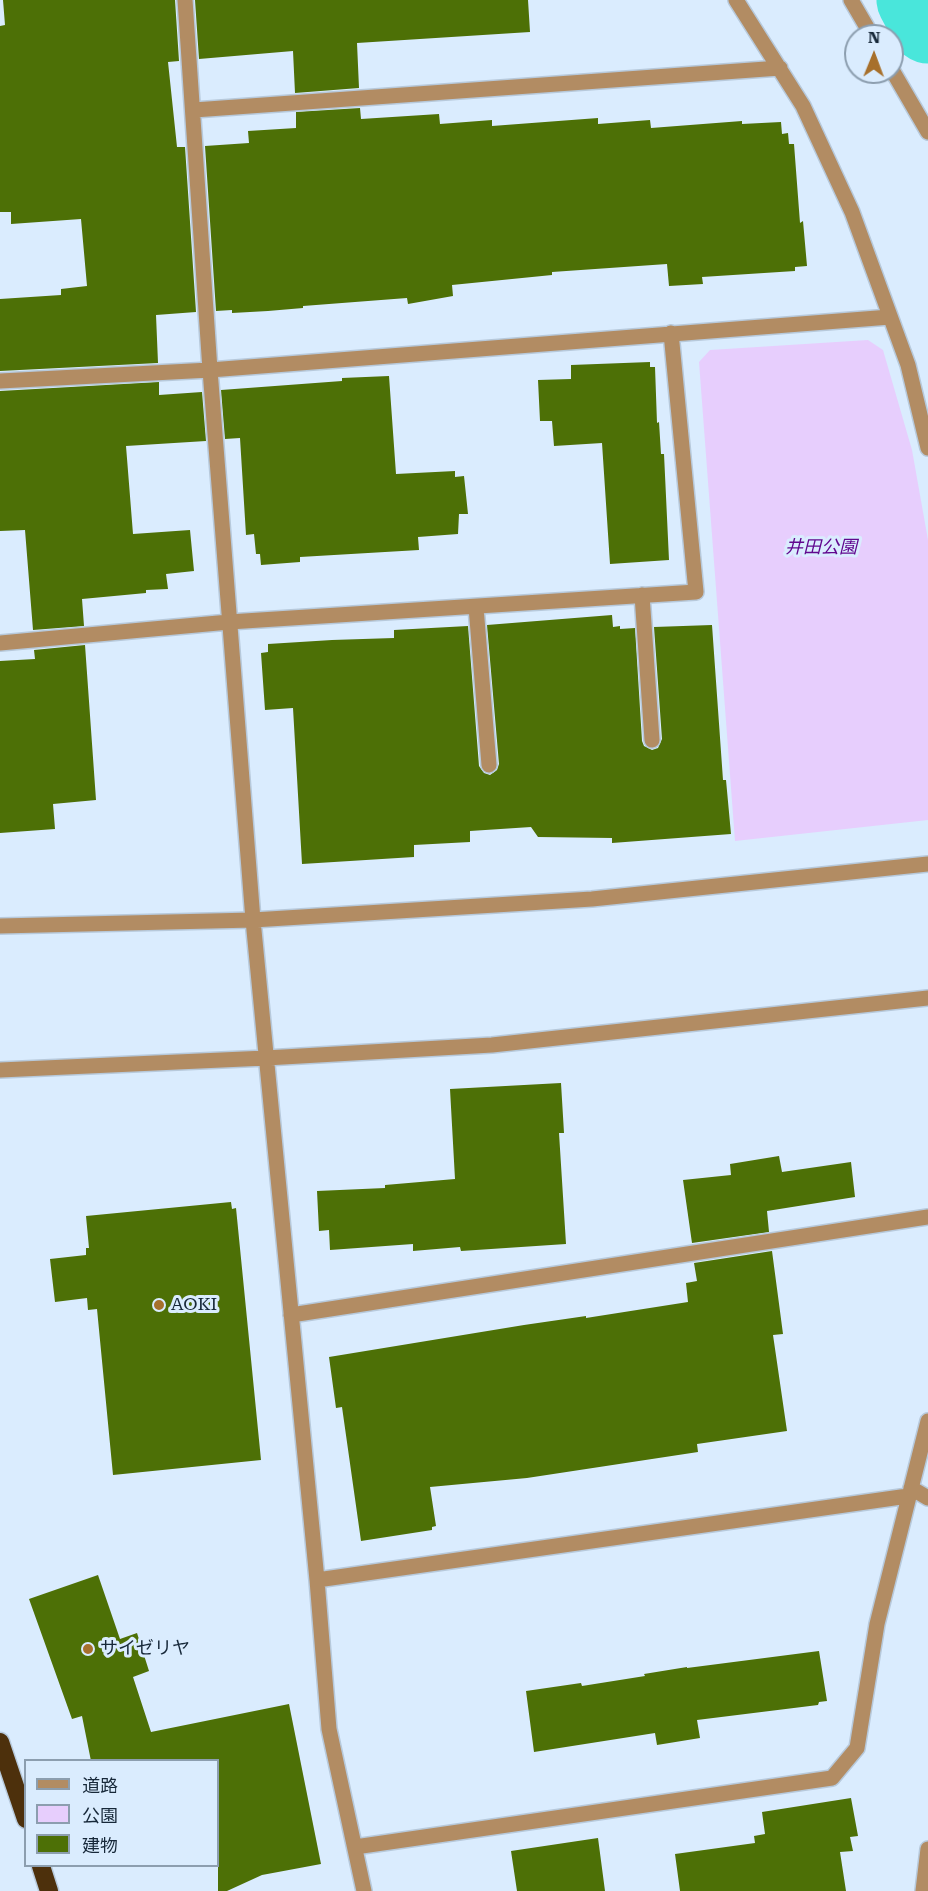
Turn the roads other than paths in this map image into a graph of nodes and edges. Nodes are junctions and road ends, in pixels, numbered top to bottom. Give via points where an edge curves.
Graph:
1 (185, 0) edge
2 (736, 0) edge
3 (851, 0) edge
4 (865, 24) edge
5 (780, 68) junction
6 (900, 84) edge
7 (194, 110) junction
8 (928, 132) edge
9 (890, 317) junction
10 (671, 333) junction
11 (210, 370) junction
12 (0, 381) edge
13 (928, 448) edge
14 (642, 595) junction
15 (476, 607) junction
16 (229, 622) junction
17 (0, 643) edge
18 (652, 740) dead end
19 (489, 765) dead end
20 (928, 864) edge
21 (252, 920) junction
22 (0, 926) edge
23 (928, 998) edge
24 (266, 1059) junction
25 (0, 1070) edge
26 (928, 1217) edge
27 (291, 1315) junction
28 (928, 1421) edge
29 (909, 1492) junction
30 (928, 1498) edge
31 (317, 1580) junction
32 (0, 1742) edge
33 (24, 1813) edge
34 (355, 1847) junction
35 (928, 1849) edge
36 (41, 1867) edge
37 (49, 1891) edge
38 (364, 1891) edge
39 (922, 1891) edge

1 - 7 street
2 - 5 street
3 - 4 street
5 - 7 street
5 - 9 street via 803,106 852,212
6 - 8 street
7 - 11 street
9 - 10 street
9 - 13 street via 908,365
10 - 11 street
10 - 14 street via 696,592
11 - 12 street
11 - 16 street
14 - 15 street
14 - 18 street
15 - 16 street
15 - 19 street
16 - 17 street
16 - 21 street
20 - 21 street via 592,899
21 - 22 street
21 - 24 street
23 - 24 street via 492,1045
24 - 25 street
24 - 27 street
26 - 27 street
27 - 31 street
28 - 29 street
29 - 30 street
29 - 31 street
29 - 34 street via 877,1624 857,1748 832,1778
31 - 34 street via 329,1729
32 - 33 highway
34 - 38 street
35 - 39 street
36 - 37 highway

